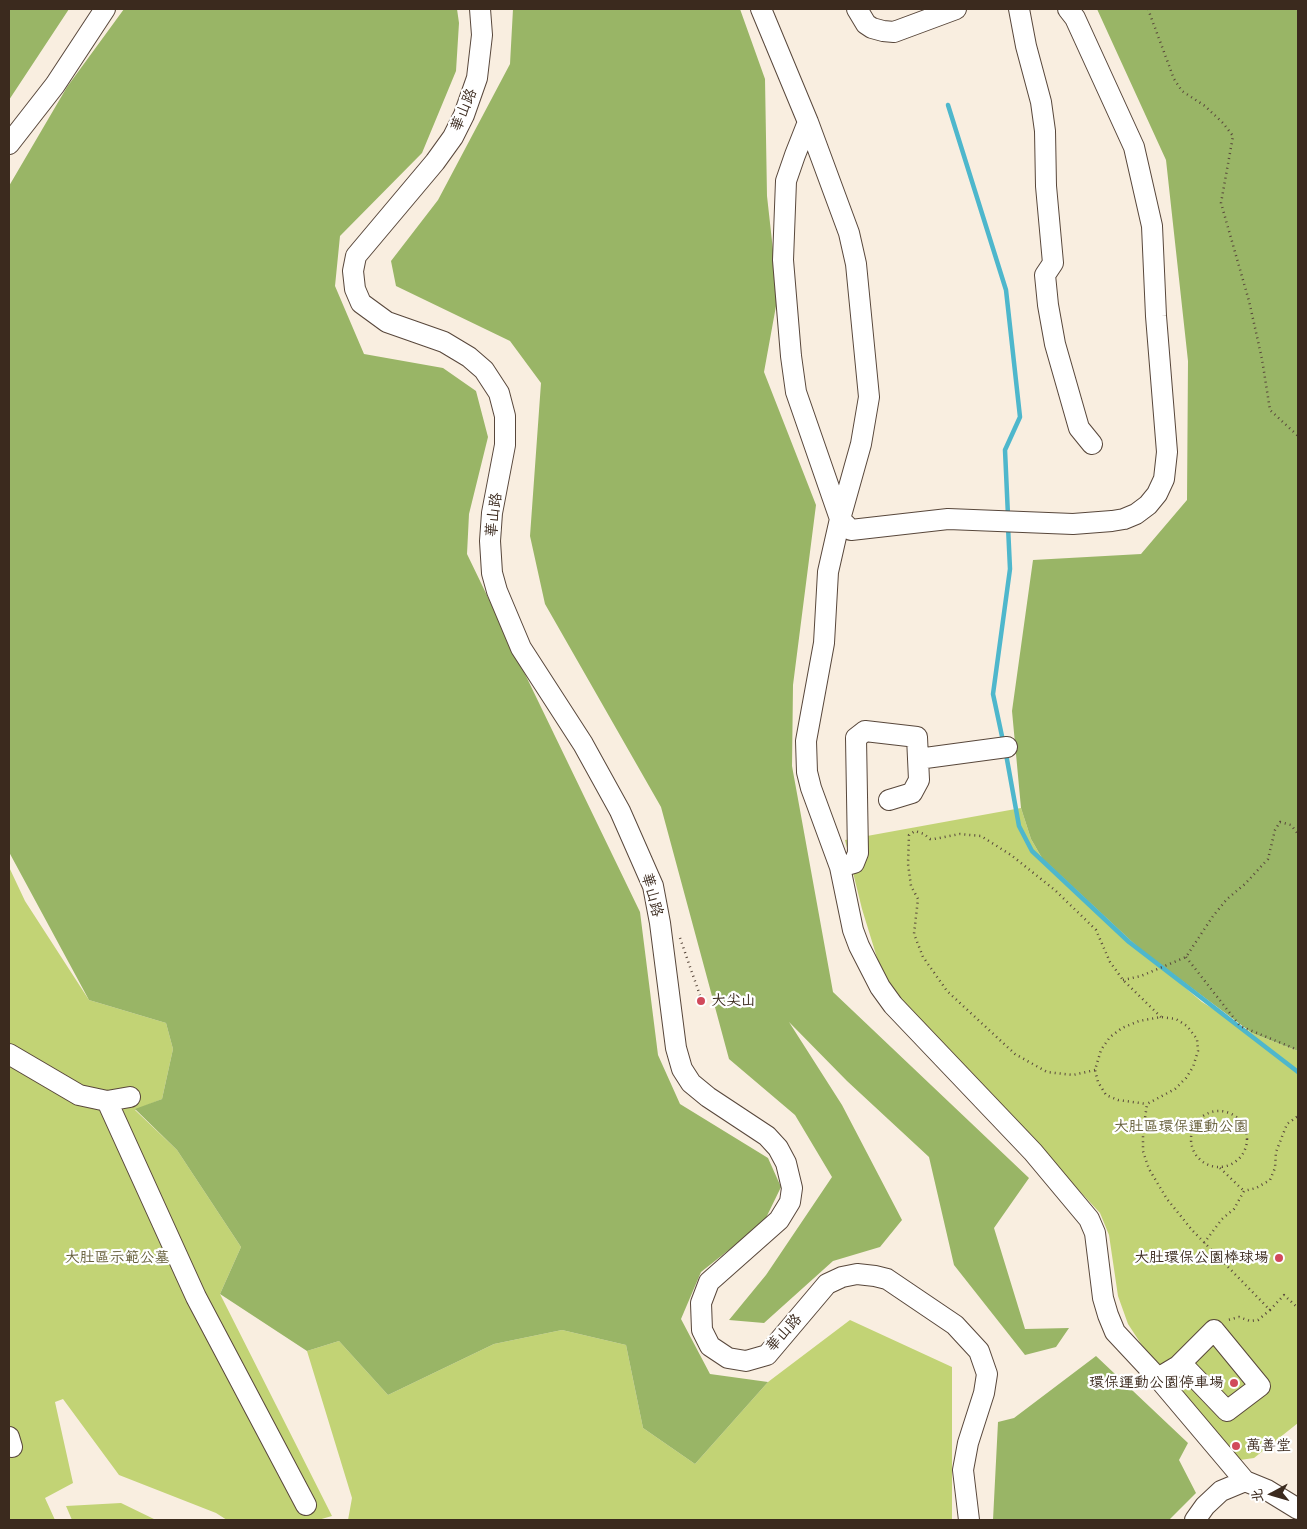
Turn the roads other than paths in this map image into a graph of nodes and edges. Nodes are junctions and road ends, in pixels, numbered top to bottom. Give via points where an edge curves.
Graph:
1 (105, 9) edge
2 (480, 9) edge
3 (760, 9) edge
4 (857, 9) edge
5 (956, 9) edge
6 (1019, 9) edge
7 (1068, 9) edge
8 (808, 122) junction
9 (9, 144) edge
10 (1092, 444) dead end
11 (840, 518) junction
12 (1007, 747) dead end
13 (918, 760) junction
14 (890, 800) dead end
15 (840, 867) junction
16 (9, 1054) edge
17 (130, 1096) dead end
18 (107, 1101) junction
19 (1181, 1363) junction
20 (1158, 1378) junction
21 (1245, 1480) junction
22 (306, 1505) dead end
23 (1298, 1509) edge
24 (969, 1520) edge
25 (1195, 1520) edge

1 - 9 street via 55,85
2 - 24 street, 華山路 via 482,35 477,78 464,115 435,162 356,256 353,271 355,289 361,303 387,322 444,342 469,357 484,370 499,393 505,416 505,445 490,541 492,574 497,591 521,648 620,811 653,886 676,1048 682,1069 691,1083 708,1097 767,1136 786,1163 792,1188 790,1202 779,1220 709,1282 700,1303 702,1330 710,1346 728,1358 746,1362 767,1355 827,1284 857,1274 888,1279 955,1325 979,1351 987,1374 963,1470
3 - 8 street
4 - 5 street via 872,28 894,32
6 - 10 street via 1045,131 1053,263 1045,275 1048,305 1079,428
7 - 11 street via 1134,147 1152,226 1167,452 1164,479 1157,494 1142,511 1112,521 1073,524 948,519 851,530
8 - 11 street via 786,181 783,260 796,392
8 - 11 street via 853,246 869,397 861,444
11 - 15 street via 828,572 824,643 806,741 811,788
12 - 13 street
13 - 14 street via 919,780 912,793
13 - 15 street via 917,737 865,731 856,738 858,853 854,863
15 - 20 street via 853,930 880,987 1089,1219 1095,1233 1108,1315 1116,1332
16 - 18 street via 79,1095
17 - 18 street
18 - 22 street via 196,1297
19 - 19 street via 1214,1330 1260,1386 1227,1411
19 - 20 street
20 - 21 street
21 - 23 street
21 - 25 street via 1221,1491

